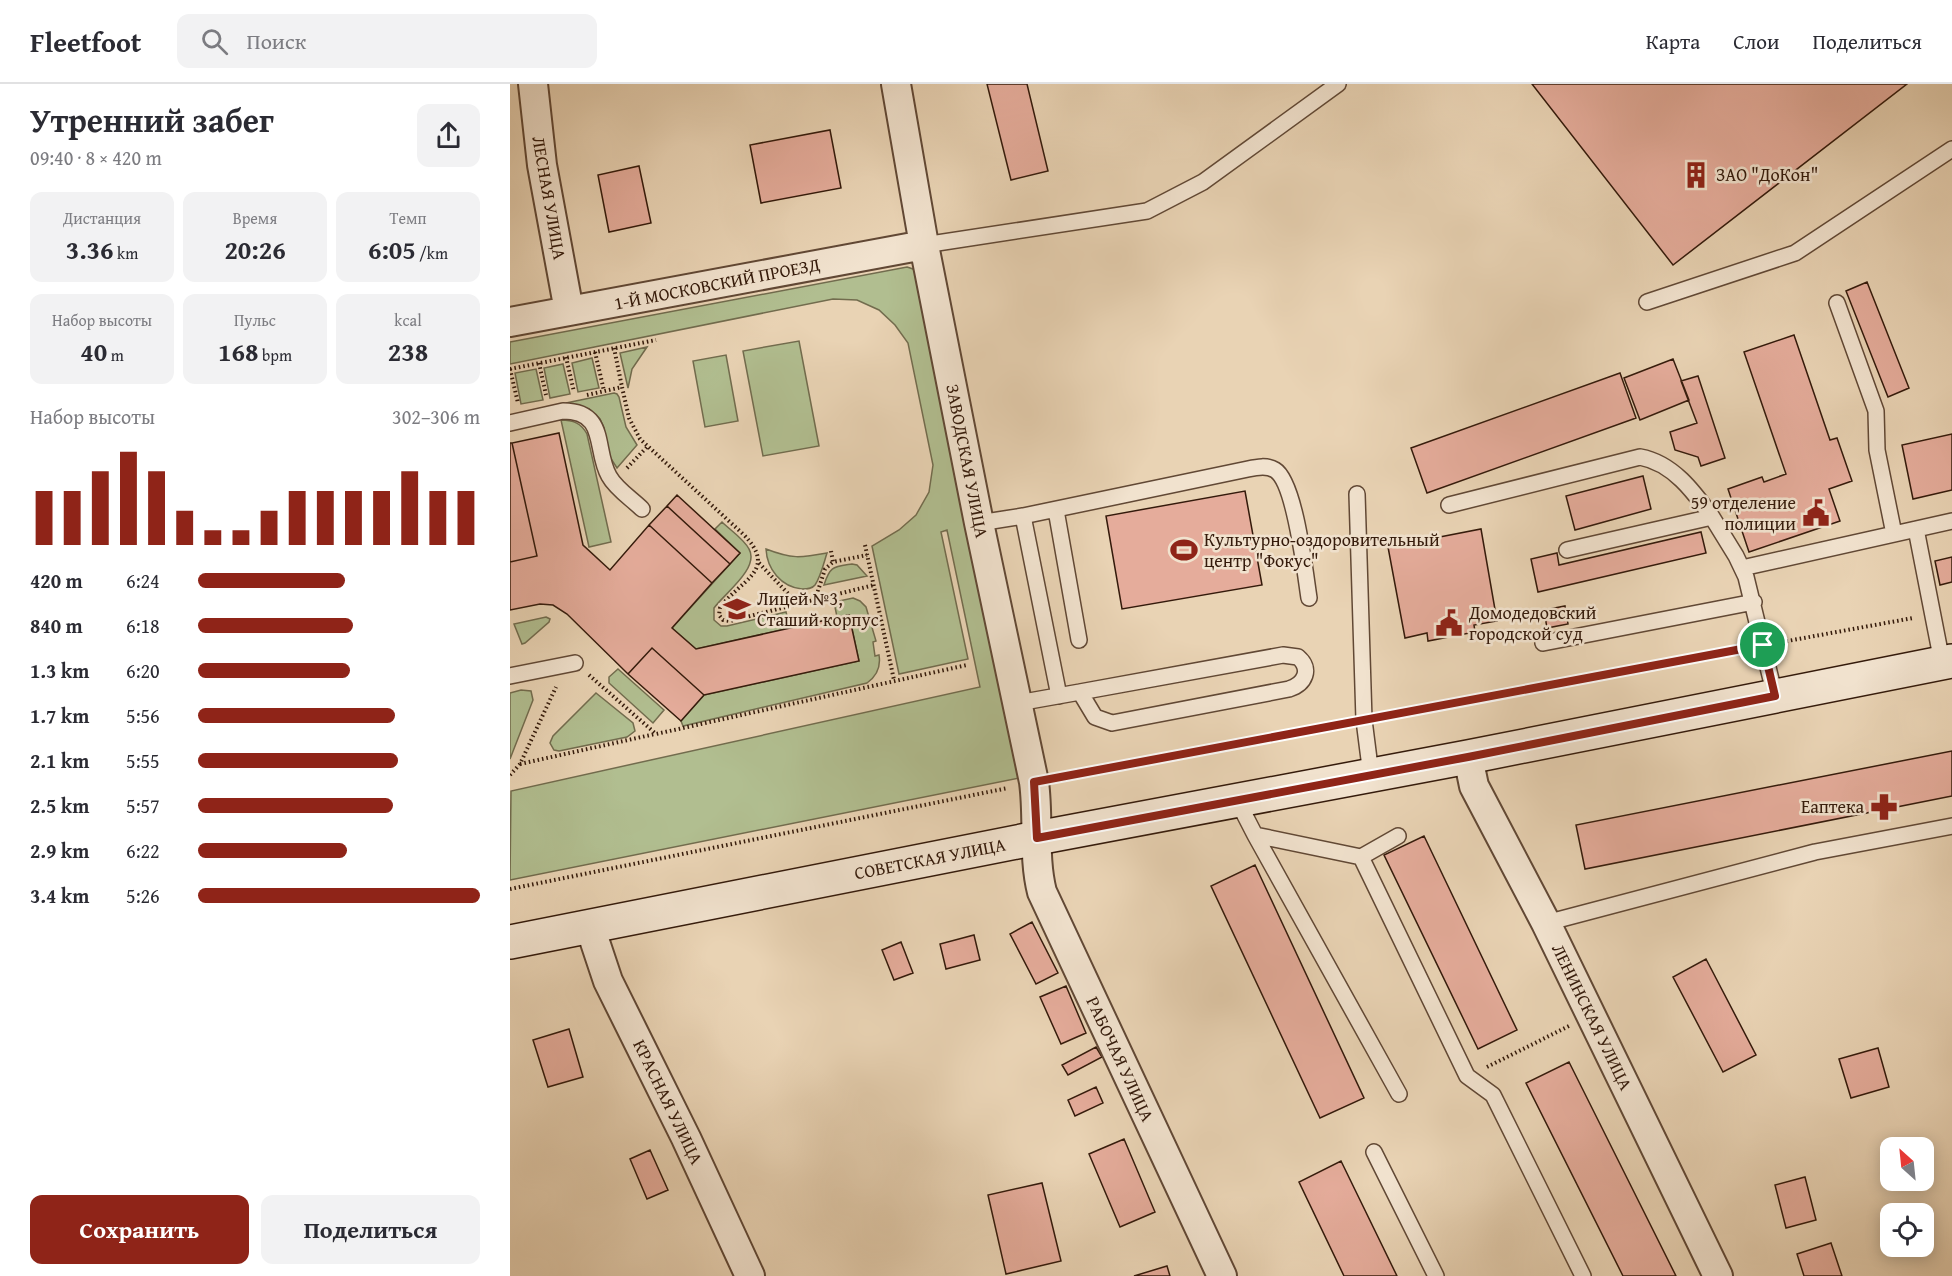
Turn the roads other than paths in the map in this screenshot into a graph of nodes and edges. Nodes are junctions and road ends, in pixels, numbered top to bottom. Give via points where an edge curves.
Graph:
1 (533, 84) edge
2 (896, 84) edge
3 (1338, 84) edge
4 (1952, 149) edge
5 (924, 245) junction
6 (1647, 302) dead end
7 (1837, 303) dead end
8 (569, 311) junction
9 (510, 322) edge
10 (514, 416) edge
11 (1357, 494) dead end
12 (1449, 505) dead end
13 (642, 509) dead end
14 (1056, 510) junction
15 (1023, 516) junction
16 (1712, 517) junction
17 (1952, 521) edge
18 (979, 524) junction
19 (1916, 529) junction
20 (1894, 534) junction
21 (1567, 550) dead end
22 (1742, 568) junction
23 (1309, 598) dead end
24 (1754, 602) junction
25 (1079, 640) dead end
26 (1543, 643) dead end
27 (1947, 662) edge
28 (571, 663) road end
29 (510, 676) edge
30 (1080, 692) junction
31 (1059, 696) junction
32 (1775, 696) junction
33 (1018, 703) junction
34 (1468, 757) junction
35 (1371, 775) junction
36 (1237, 800) junction
37 (1952, 826) edge
38 (1255, 835) junction
39 (1398, 836) dead end
40 (1037, 838) junction
41 (1360, 857) junction
42 (1546, 923) junction
43 (590, 927) junction
44 (510, 942) edge
45 (1399, 1094) dead end
46 (1374, 1152) dead end
47 (750, 1276) edge
48 (1222, 1276) edge
49 (1436, 1276) edge
50 (1583, 1276) edge
51 (1718, 1276) edge

1 - 8 street, ЛЕСНАЯ УЛИЦА via 542,165
2 - 5 street, ЗАВОДСКАЯ УЛИЦА
3 - 5 lane via 1203,182 1147,211
4 - 6 lane via 1795,253
5 - 8 street, 1-Й МОСКОВСКИЙ ПРОЕЗД
5 - 18 street, ЗАВОДСКАЯ УЛИЦА
7 - 20 lane via 1876,411 1876,450
8 - 9 street, 1-Й МОСКОВСКИЙ ПРОЕЗД
10 - 13 lane via 563,411 585,416 597,431 607,473
11 - 35 lane via 1364,720
12 - 16 lane via 1640,457 1662,465 1676,476 1698,496
14 - 15 lane
14 - 23 lane via 1248,469 1272,468 1282,476 1289,490
14 - 25 lane
15 - 18 lane
15 - 31 lane
16 - 21 lane
16 - 22 lane
17 - 19 lane
18 - 33 street, ЗАВОДСКАЯ УЛИЦА
19 - 20 lane
19 - 27 lane
20 - 22 lane
22 - 24 lane
24 - 26 lane
24 - 32 lane
27 - 32 main road, СОВЕТСКАЯ УЛИЦА
28 - 29 lane
30 - 30 lane via 1095,717 1112,723 1289,689 1302,683 1306,671 1302,659 1283,655
30 - 31 lane
31 - 33 lane
32 - 34 main road, СОВЕТСКАЯ УЛИЦА
33 - 40 street, ЗАВОДСКАЯ УЛИЦА via 1034,782
34 - 35 main road, СОВЕТСКАЯ УЛИЦА
34 - 42 street, ЛЕНИНСКАЯ УЛИЦА via 1474,786
35 - 36 main road, СОВЕТСКАЯ УЛИЦА
36 - 38 lane
36 - 40 main road, СОВЕТСКАЯ УЛИЦА
37 - 42 lane via 1815,852
38 - 41 lane
38 - 45 lane
39 - 41 lane
40 - 43 main road, СОВЕТСКАЯ УЛИЦА
40 - 48 street, РАБОЧАЯ УЛИЦА via 1037,868 1047,905
41 - 50 lane via 1467,1076 1493,1095
42 - 51 street, ЛЕНИНСКАЯ УЛИЦА
43 - 44 main road, СОВЕТСКАЯ УЛИЦА
43 - 47 street, КРАСНАЯ УЛИЦА via 608,981
46 - 49 lane

